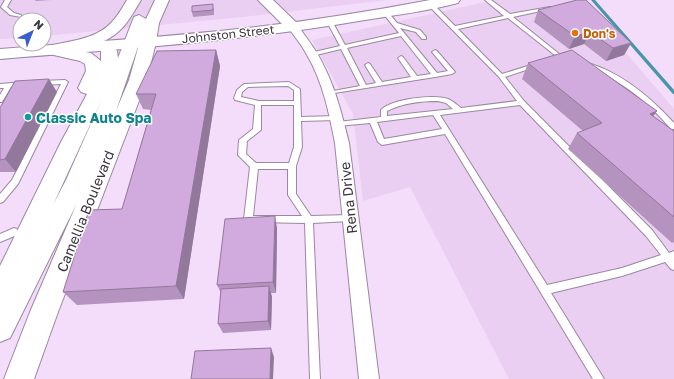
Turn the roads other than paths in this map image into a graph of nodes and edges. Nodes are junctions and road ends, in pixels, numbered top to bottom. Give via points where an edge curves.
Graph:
1 (8, 0) edge
2 (134, 0) edge
3 (146, 0) edge
4 (162, 0) edge
5 (265, 0) edge
6 (453, 0) edge
7 (488, 0) edge
8 (430, 4) junction
9 (553, 7) edge
10 (12, 14) edge
11 (508, 16) junction
12 (390, 18) junction
13 (330, 22) junction
14 (293, 27) junction
15 (453, 28) junction
16 (401, 34) junction
17 (385, 37) junction
18 (424, 38) dead end
19 (140, 43) junction
20 (389, 43) dead end
21 (105, 46) junction
22 (342, 46) junction
23 (52, 50) junction
24 (26, 52) edge
25 (435, 52) dead end
26 (0, 54) edge
27 (312, 54) junction
28 (560, 57) junction
29 (401, 58) dead end
30 (567, 59) edge
31 (434, 62) junction
32 (546, 62) edge
33 (582, 63) edge
34 (540, 64) edge
35 (368, 65) dead end
36 (435, 75) junction
37 (501, 76) junction
38 (415, 78) junction
39 (380, 84) junction
40 (9, 85) junction
41 (0, 86) edge
42 (364, 87) junction
43 (330, 93) junction
44 (0, 100) edge
45 (258, 103) junction
46 (297, 103) junction
47 (522, 103) junction
48 (460, 110) junction
49 (434, 113) junction
50 (297, 119) junction
51 (384, 119) junction
52 (338, 121) junction
53 (373, 121) junction
54 (674, 127) edge
55 (447, 131) junction
56 (254, 166) junction
57 (292, 166) junction
58 (0, 200) edge
59 (350, 218) junction
60 (309, 220) junction
61 (7, 235) edge
62 (670, 256) edge
63 (0, 260) edge
64 (674, 266) edge
65 (544, 290) junction
66 (0, 294) edge
67 (0, 328) edge
68 (19, 379) edge
69 (315, 379) edge
70 (369, 379) edge
71 (599, 379) edge

1 - 10 lane via 4,7
2 - 23 main road via 114,29 80,44
3 - 19 main road
4 - 19 main road
5 - 14 main road
6 - 8 main road, Johnston Street
7 - 11 lane
8 - 12 main road, Johnston Street
8 - 15 lane
9 - 11 lane
11 - 15 lane
11 - 28 lane
12 - 13 main road, Johnston Street
12 - 16 lane
12 - 18 lane via 418,31
13 - 14 main road, Johnston Street
13 - 22 lane
14 - 19 main road, Johnston Street
14 - 27 street, Rena Drive
15 - 37 lane
16 - 17 lane
16 - 31 lane
17 - 20 lane
17 - 22 lane via 357,46
19 - 21 main road, Johnston Street
19 - 67 main road, Camellia Boulevard via 104,118 78,181
19 - 68 main road, Camellia Boulevard via 138,80
21 - 23 main road, Johnston Street
21 - 66 main road via 110,59 107,68
22 - 27 lane
22 - 42 lane
23 - 61 main road via 85,57 94,62 95,70
24 - 26 main road, Johnston Street
25 - 31 lane
27 - 43 street, Rena Drive
28 - 30 lane
28 - 32 lane
29 - 38 lane
31 - 36 lane
31 - 36 lane via 452,72
33 - 54 lane via 606,71 624,81 654,104
34 - 37 lane
35 - 39 lane
36 - 38 lane
37 - 47 lane
38 - 39 lane
39 - 42 lane
40 - 41 lane
40 - 44 lane
40 - 58 lane via 65,82 15,182
42 - 43 lane
43 - 52 street, Rena Drive
45 - 46 lane
45 - 46 lane via 238,98 239,91 246,85 289,84 297,89
45 - 56 lane via 257,130 243,140 242,155
46 - 50 lane
47 - 48 lane
47 - 62 lane
48 - 49 lane
48 - 51 lane via 445,100 433,99 390,105 384,110
49 - 51 lane
49 - 55 lane
50 - 52 lane
50 - 57 lane via 298,147
51 - 53 lane
52 - 53 lane
52 - 59 street, Rena Drive
53 - 55 lane via 382,142
55 - 65 lane
56 - 57 lane
56 - 60 lane via 248,219
57 - 60 lane via 292,194
59 - 60 lane
59 - 70 street, Rena Drive
60 - 69 lane
61 - 63 main road
62 - 64 lane
62 - 65 lane via 622,272
65 - 71 lane

